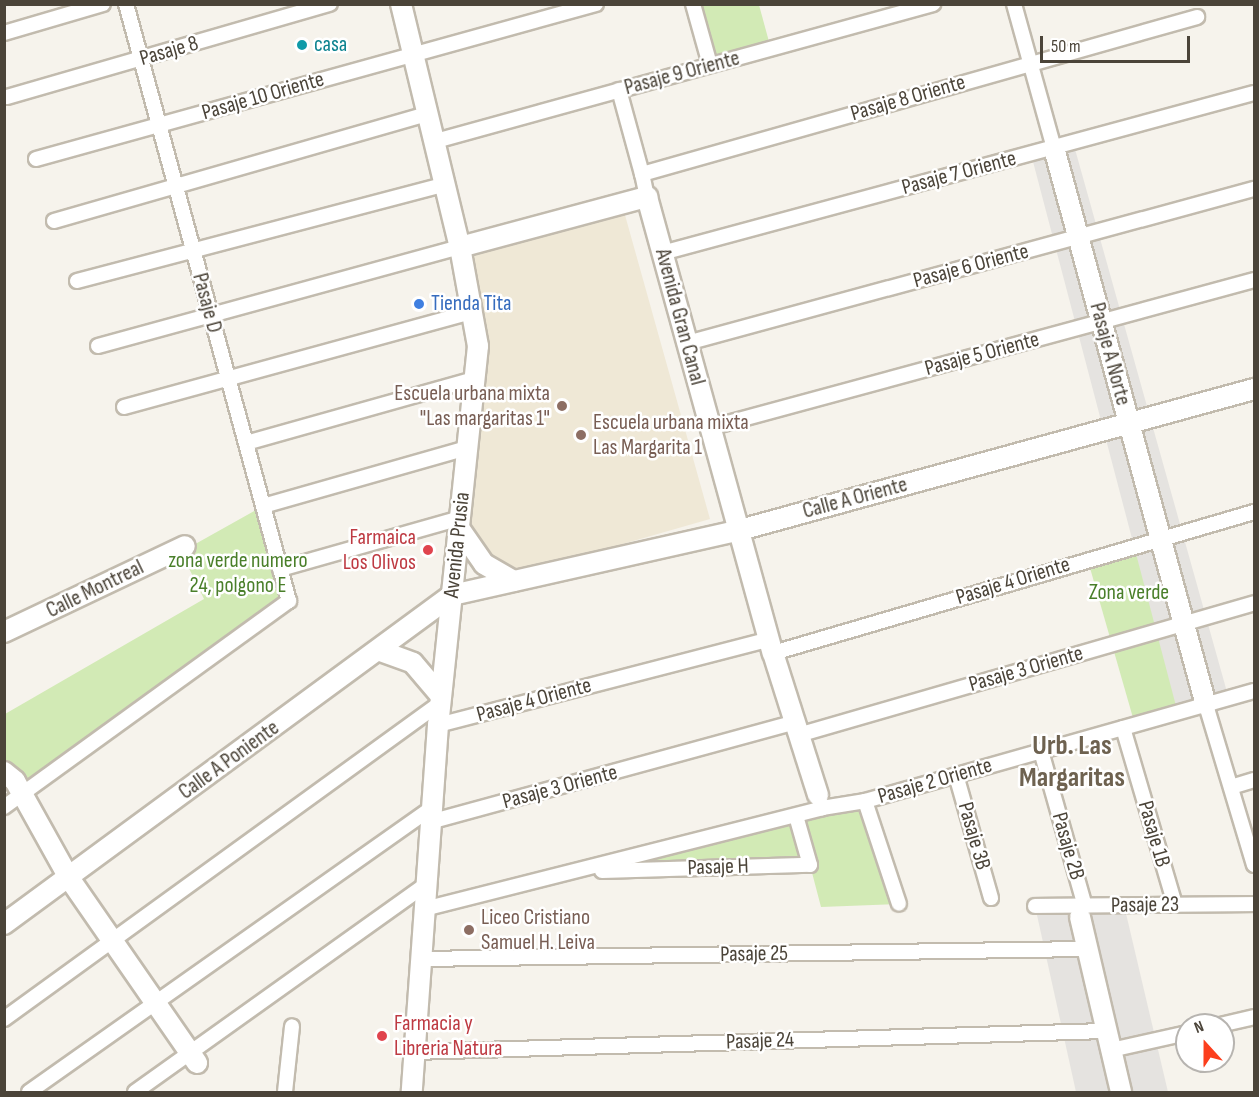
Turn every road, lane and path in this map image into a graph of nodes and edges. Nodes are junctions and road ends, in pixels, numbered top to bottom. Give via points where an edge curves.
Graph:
1 (103, 4) edge
2 (126, 4) edge
3 (330, 4) edge
4 (401, 4) edge
5 (596, 4) edge
6 (693, 4) edge
7 (933, 4) edge
8 (1014, 4) edge
9 (1197, 17) dead end
10 (4, 33) edge
11 (413, 53) junction
12 (141, 58) junction
13 (1030, 63) junction
14 (710, 65) junction
15 (619, 90) junction
16 (1254, 93) edge
17 (7, 97) dead end
18 (426, 114) junction
19 (159, 125) junction
20 (432, 142) junction
21 (1054, 148) junction
22 (36, 159) dead end
23 (642, 174) junction
24 (443, 185) junction
25 (176, 186) junction
26 (1254, 189) edge
27 (647, 197) junction
28 (54, 221) dead end
29 (1078, 236) junction
30 (460, 247) junction
31 (193, 250) junction
32 (662, 253) junction
33 (77, 280) dead end
34 (1254, 280) edge
35 (472, 312) junction
36 (211, 315) junction
37 (1101, 322) junction
38 (687, 343) junction
39 (98, 346) dead end
40 (228, 379) junction
41 (474, 379) junction
42 (1254, 389) edge
43 (124, 407) dead end
44 (1129, 423) junction
45 (709, 428) junction
46 (246, 443) junction
47 (467, 448) junction
48 (263, 506) junction
49 (1254, 512) edge
50 (460, 523) junction
51 (740, 530) junction
52 (1160, 538) junction
53 (185, 546) dead end
54 (280, 569) junction
55 (513, 581) junction
56 (452, 595) junction
57 (1254, 603) edge
58 (1183, 623) junction
59 (4, 632) edge
60 (771, 646) junction
61 (378, 650) junction
62 (1254, 691) edge
63 (441, 700) junction
64 (1206, 705) junction
65 (438, 725) junction
66 (1123, 728) junction
67 (796, 729) junction
68 (1041, 751) junction
69 (4, 772) edge
70 (956, 775) junction
71 (1254, 780) edge
72 (1231, 787) junction
73 (22, 794) junction
74 (865, 801) junction
75 (820, 802) junction
76 (4, 807) edge
77 (430, 815) junction
78 (796, 816) junction
79 (1254, 865) edge
80 (576, 871) junction
81 (69, 878) junction
82 (425, 885) junction
83 (991, 898) dead end
84 (899, 904) dead end
85 (1254, 904) edge
86 (1175, 905) junction
87 (1035, 906) dead end
88 (424, 909) junction
89 (1083, 911) junction
90 (4, 924) edge
91 (113, 940) junction
92 (1088, 949) junction
93 (420, 959) junction
94 (156, 1003) junction
95 (1254, 1017) edge
96 (4, 1019) edge
97 (1235, 1021) edge
98 (292, 1026) dead end
99 (1107, 1031) junction
100 (1175, 1036) edge
101 (1111, 1050) junction
102 (414, 1052) junction
103 (194, 1058) junction
104 (29, 1092) edge
105 (135, 1092) edge
106 (285, 1092) edge
107 (412, 1092) edge
108 (1121, 1092) edge

1 - 10 street
2 - 12 street, Pasaje D
3 - 12 street, Pasaje 8
4 - 11 street, Avenida Prusia
5 - 11 street, Pasaje 10 Oriente
6 - 14 street
7 - 14 street, Pasaje 9 Oriente
8 - 13 street, Pasaje A Norte
9 - 13 street, Pasaje 8 Oriente
11 - 18 street, Avenida Prusia
11 - 19 street, Pasaje 10 Oriente
12 - 17 street, Pasaje 8
12 - 19 street, Pasaje D
13 - 21 street, Pasaje A Norte
13 - 23 street, Pasaje 8 Oriente
14 - 15 street, Pasaje 9 Oriente
15 - 20 street, Pasaje 9 Oriente
15 - 23 street
16 - 21 street, Pasaje 7 Oriente
18 - 20 street, Avenida Prusia
18 - 25 street
19 - 22 street, Pasaje 10 Oriente
19 - 25 street, Pasaje D
20 - 24 street, Avenida Prusia
21 - 29 street, Pasaje A Norte
21 - 32 street, Pasaje 7 Oriente
23 - 27 street
24 - 30 street, Avenida Prusia
24 - 31 street
25 - 28 street
25 - 31 street, Pasaje D
26 - 29 street, Pasaje 6 Oriente
27 - 30 street
27 - 32 street, Avenida Gran Canal
29 - 37 street, Pasaje A Norte
29 - 38 street, Pasaje 6 Oriente
30 - 35 street, Avenida Prusia
30 - 36 street
31 - 33 street
31 - 36 street, Pasaje D
32 - 38 street, Avenida Gran Canal
34 - 37 street, Pasaje 5 Oriente
35 - 40 street
35 - 41 street, Avenida Prusia via 478,346
36 - 39 street
36 - 40 street, Pasaje D
37 - 44 street, Pasaje A Norte
37 - 45 street, Pasaje 5 Oriente
38 - 45 street, Avenida Gran Canal
40 - 43 street
40 - 46 street, Pasaje D
41 - 46 street
41 - 47 street, Avenida Prusia
42 - 44 street, Calle A Oriente
44 - 51 street, Calle A Oriente
44 - 52 street, Pasaje A Norte
45 - 51 street, Avenida Gran Canal
46 - 48 street, Pasaje D
47 - 48 street
47 - 50 street, Avenida Prusia
48 - 54 street, Pasaje D
49 - 52 street, Pasaje 4 Oriente
50 - 54 street
50 - 55 street via 484,564
50 - 56 street, Avenida Prusia
51 - 55 street, Calle A Oriente
51 - 60 street, Avenida Gran Canal
52 - 58 street, Pasaje A Norte
52 - 60 street, Pasaje 4 Oriente
53 - 59 street, Calle Montreal
54 - 73 street, Pasaje D via 289,601
55 - 56 street, Calle A Oriente
56 - 61 street, Calle A Poniente
56 - 63 street, Avenida Prusia
57 - 58 street, Pasaje 3 Oriente
58 - 64 street, Pasaje A Norte
58 - 67 street, Pasaje 3 Oriente
60 - 65 street, Pasaje 4 Oriente
60 - 67 street, Avenida Gran Canal
61 - 63 street via 413,663
61 - 81 street, Calle A Poniente
62 - 64 street, Pasaje 2 Oriente
63 - 65 street, Avenida Prusia
63 - 91 street
64 - 66 street, Pasaje 2 Oriente
64 - 72 street
65 - 77 street, Avenida Prusia
66 - 68 street, Pasaje 2 Oriente
66 - 86 street, Pasaje 1B
67 - 75 street, Avenida Gran Canal
67 - 77 street, Pasaje 3 Oriente
68 - 70 street, Pasaje 2 Oriente
68 - 89 street, Pasaje 2B
69 - 73 street
70 - 74 street, Pasaje 2 Oriente
70 - 83 street, Pasaje 3B
71 - 72 street
72 - 79 street
73 - 76 street
73 - 81 street
74 - 75 street, Pasaje 2 Oriente
74 - 84 street
75 - 78 street, Pasaje 2 Oriente
77 - 82 street, Avenida Prusia
77 - 94 street
78 - 80 street, Pasaje 2 Oriente
78 - 80 street, Pasaje H via 810,865
80 - 88 street, Pasaje 2 Oriente
81 - 90 street, Calle A Poniente
81 - 91 street
82 - 88 street, Avenida Prusia
82 - 103 street
85 - 86 street, Pasaje 23
86 - 89 street, Pasaje 23
87 - 89 street, Pasaje 23
88 - 93 street, Avenida Prusia
89 - 92 street
91 - 94 street
91 - 96 street
92 - 93 street, Pasaje 25
92 - 99 street
93 - 102 street, Avenida Prusia
94 - 103 street
94 - 104 street
95 - 97 street
98 - 106 street
99 - 101 street
99 - 102 street, Pasaje 24
100 - 101 street
101 - 108 street
102 - 107 street, Avenida Prusia
103 - 105 street

